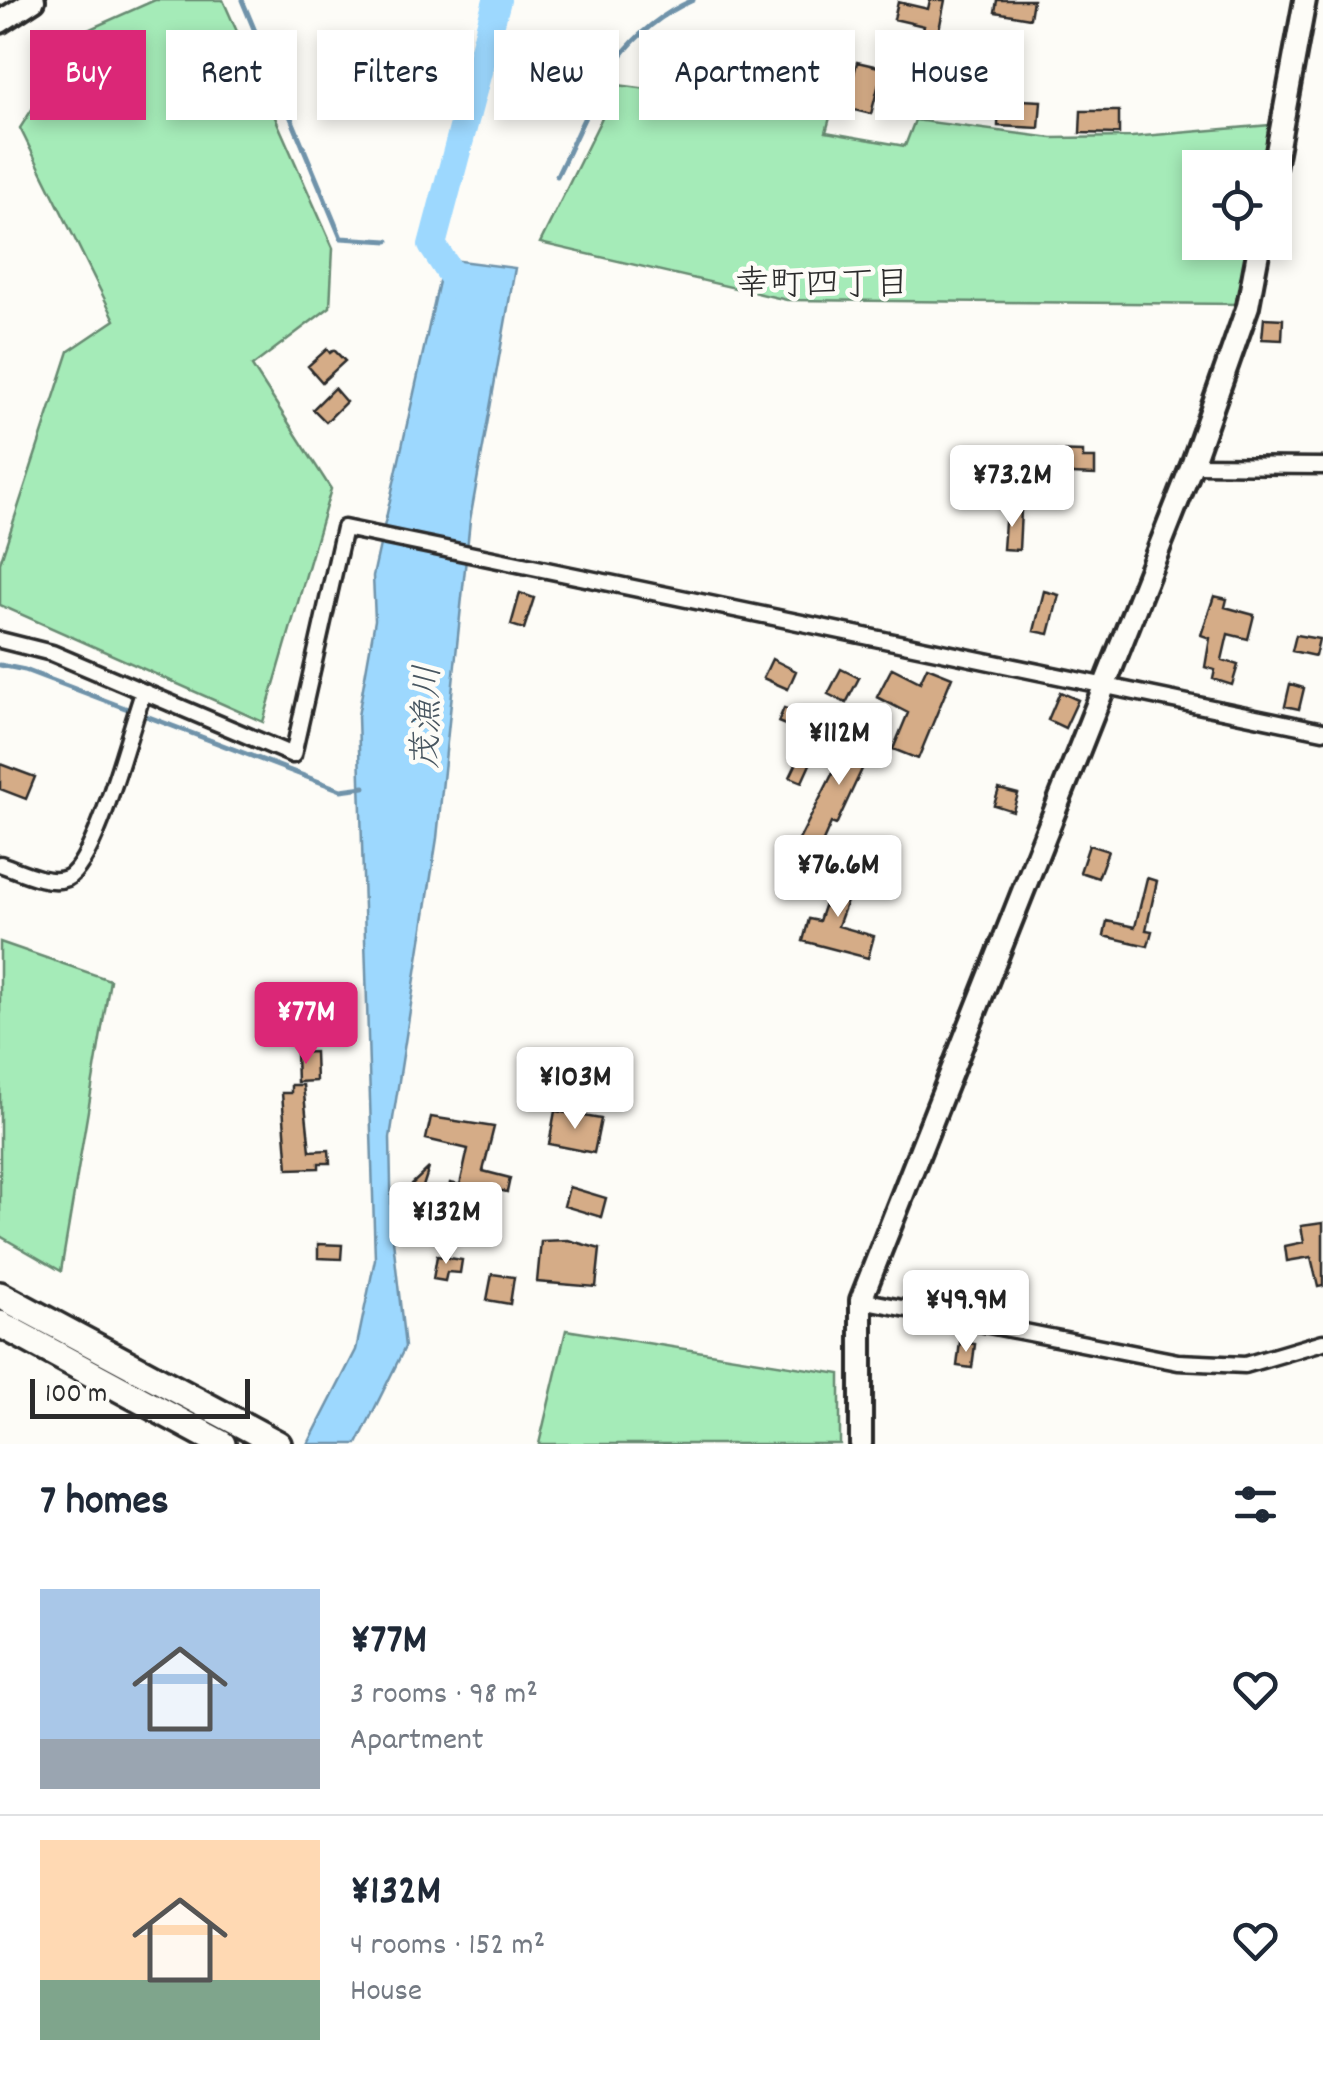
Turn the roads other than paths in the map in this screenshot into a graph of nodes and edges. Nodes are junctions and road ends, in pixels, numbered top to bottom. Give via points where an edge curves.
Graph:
1 (34, 0) edge
2 (1306, 0) edge
3 (0, 22) edge
4 (1277, 150) edge
5 (1257, 260) edge
6 (1192, 465) junction
7 (1323, 466) edge
8 (0, 640) edge
9 (1101, 685) junction
10 (138, 706) junction
11 (1323, 731) edge
12 (0, 864) edge
13 (0, 1295) edge
14 (861, 1300) junction
15 (0, 1324) edge
16 (1323, 1342) edge
17 (222, 1444) edge
18 (278, 1444) edge
19 (861, 1444) edge

1 - 3 street
2 - 4 street
5 - 6 street via 1248,306
6 - 7 street
6 - 9 street
8 - 10 street via 52,653
9 - 10 street via 344,528 293,754
9 - 11 street
9 - 14 street
10 - 12 street via 88,858 66,878 48,880
13 - 18 highway
14 - 16 street via 1178,1362 1246,1365
14 - 19 street
15 - 17 highway

